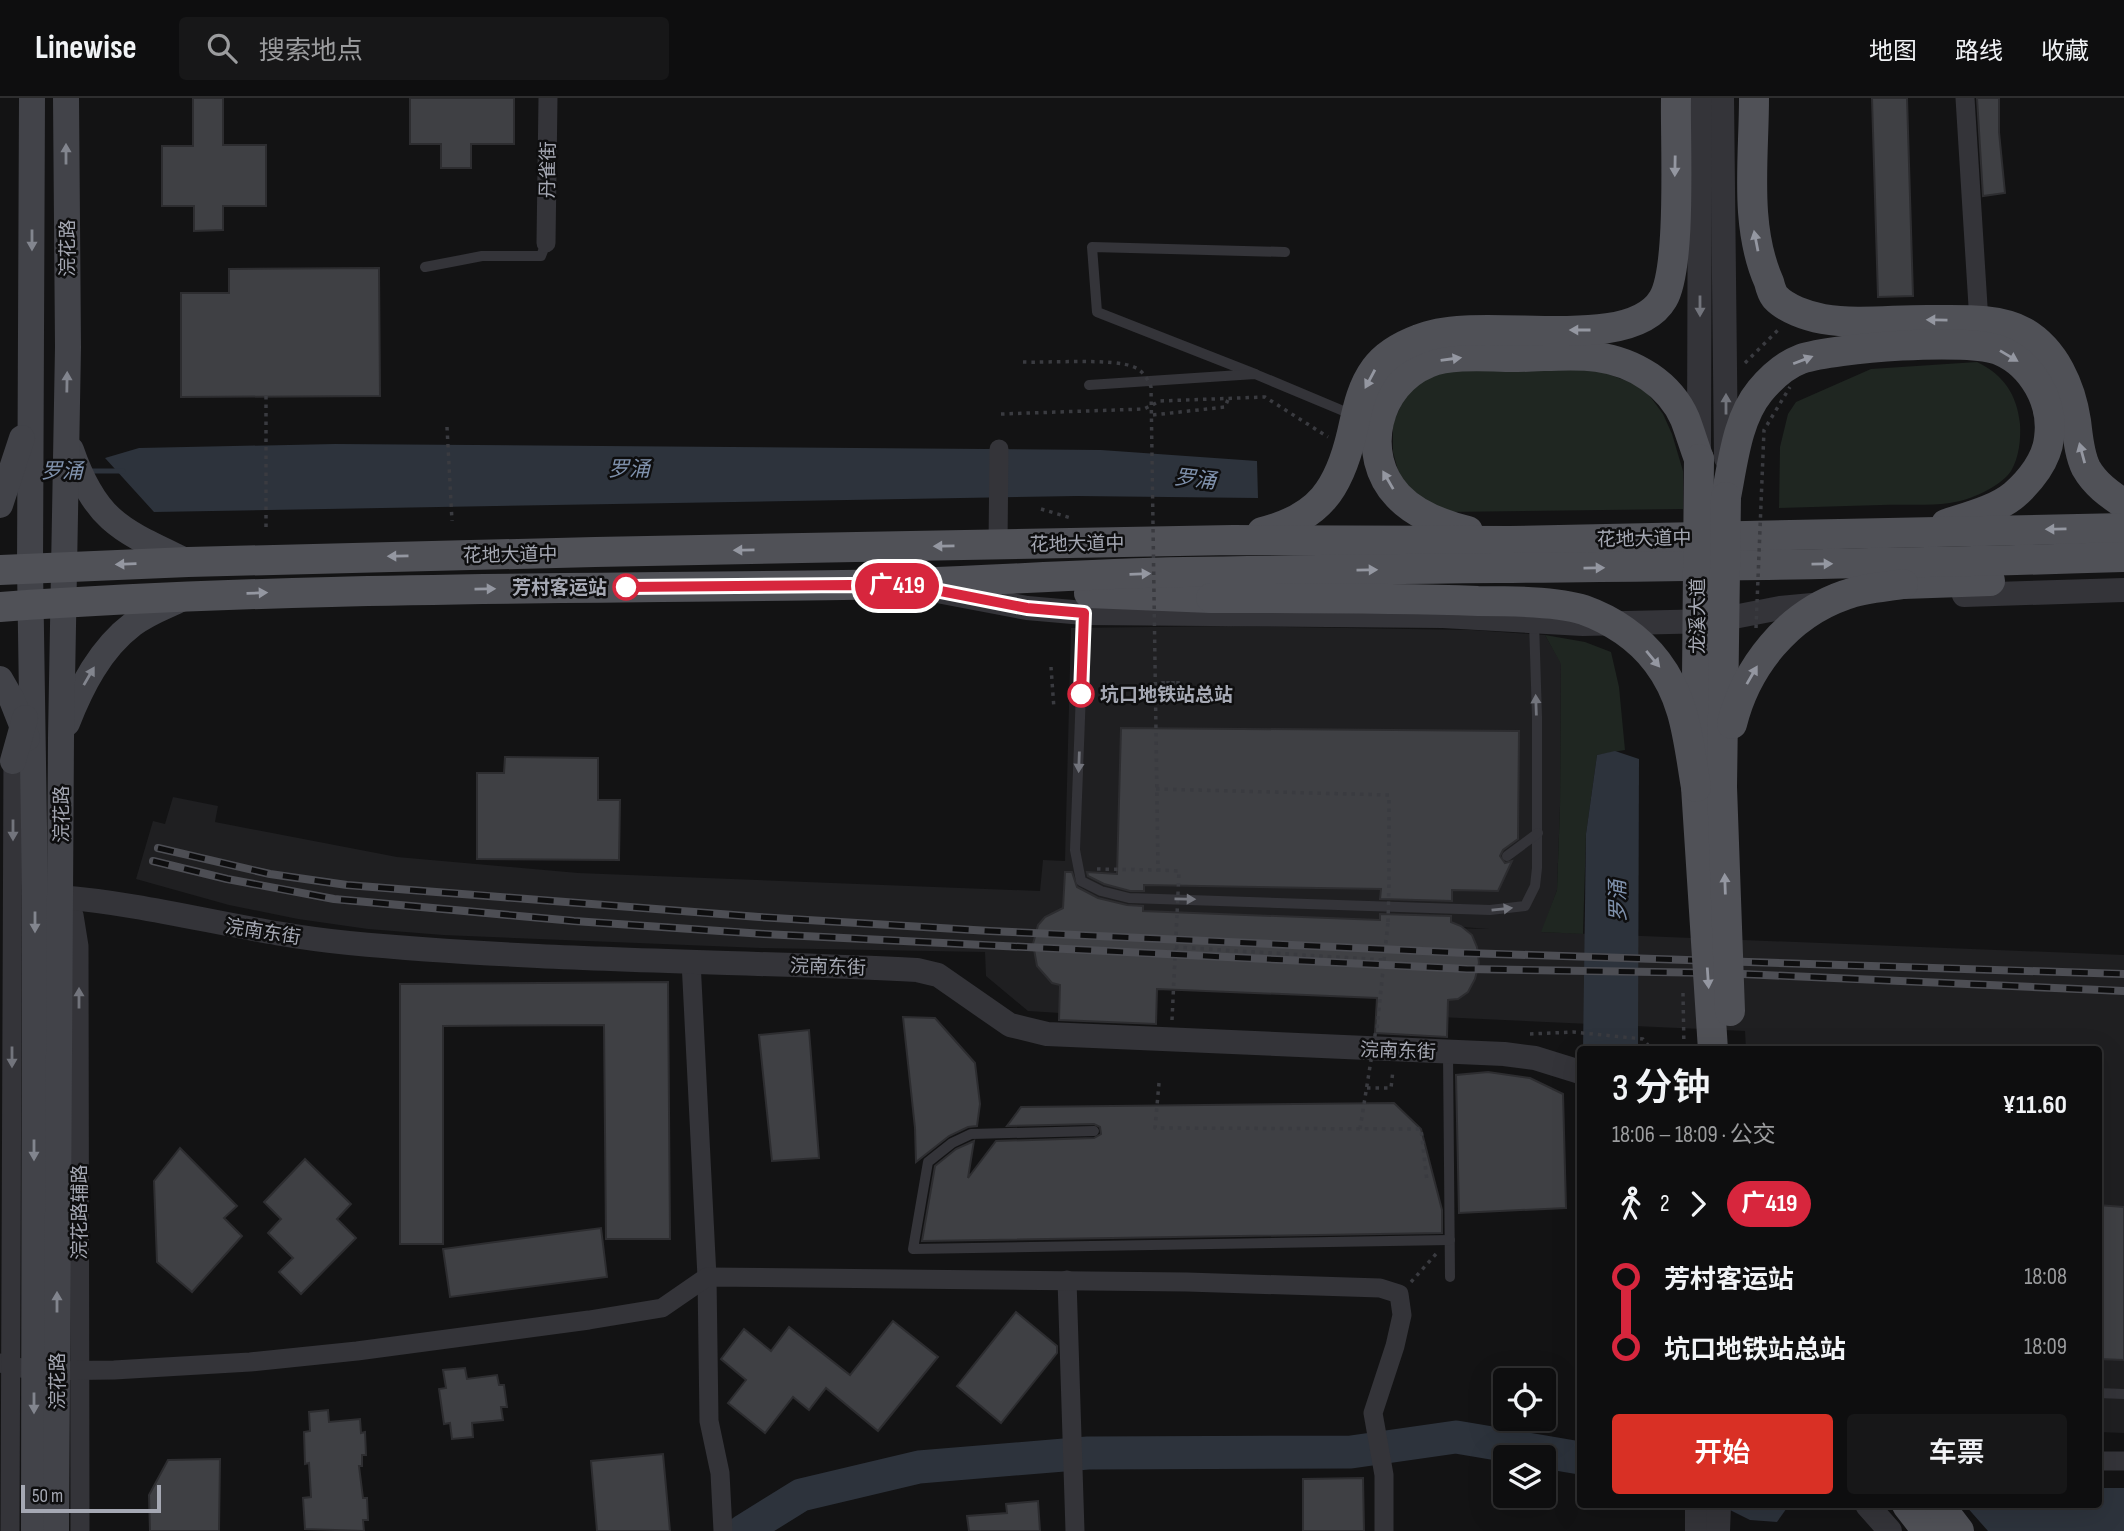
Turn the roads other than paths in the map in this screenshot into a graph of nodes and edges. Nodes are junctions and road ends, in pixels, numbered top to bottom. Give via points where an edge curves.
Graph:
1 (32, 98) edge
2 (66, 98) edge
3 (548, 98) edge
4 (1676, 98) edge
5 (1700, 98) edge
6 (1722, 98) edge
7 (1754, 98) edge
8 (1965, 98) edge
9 (1711, 164) junction
10 (546, 243) joint
11 (1284, 252) dead end
12 (425, 267) dead end
13 (1979, 322) junction
14 (1255, 374) junction
15 (1089, 385) dead end
16 (1368, 414) junction
17 (69, 448) junction
18 (999, 449) dead end
19 (25, 455) junction
20 (1699, 459) junction
21 (1726, 497) junction
22 (2124, 504) edge
23 (0, 505) edge
24 (2124, 528) edge
25 (1922, 532) junction
26 (1233, 540) junction
27 (1510, 541) junction
28 (998, 545) junction
29 (2124, 557) edge
30 (188, 562) junction
31 (63, 566) junction
32 (30, 567) junction
33 (0, 570) edge
34 (2124, 576) edge
35 (851, 585) junction
36 (920, 587) junction
37 (2124, 590) edge
38 (189, 596) junction
39 (63, 602) junction
40 (31, 605) junction
41 (0, 607) edge
42 (1084, 613) junction
43 (1534, 620) junction
44 (1708, 682) dead end
45 (15, 691) edge
46 (61, 738) junction
47 (23, 759) junction
48 (1709, 787) junction
49 (1538, 833) junction
50 (1507, 856) dead end
51 (60, 897) junction
52 (1692, 912) dead end
53 (691, 961) junction
54 (1713, 1046) edge
55 (1733, 1046) edge
56 (1448, 1053) junction
57 (1572, 1069) edge
58 (1094, 1130) dead end
59 (1450, 1240) junction
60 (707, 1277) junction
61 (1450, 1277) dead end
62 (1068, 1280) junction
63 (57, 1335) junction
64 (36, 1369) edge
65 (2102, 1393) edge
66 (2124, 1394) edge
67 (2102, 1461) edge
68 (2124, 1461) edge
69 (1697, 1508) edge
70 (1870, 1508) edge
71 (1909, 1508) edge
72 (1940, 1508) edge
73 (723, 1523) edge
74 (1075, 1528) edge
75 (10, 1531) edge
76 (34, 1531) edge
77 (56, 1531) edge
78 (80, 1531) edge
79 (1384, 1531) edge
80 (1697, 1531) edge
81 (1890, 1531) edge
82 (1927, 1531) edge
83 (1959, 1531) edge

1 -> 19 main road, 浣花路 via 32,396
17 -> 2 main road, 浣花路
3 - 10 street, 丹雀街
4 -> 16 main road via 1673,258 1664,298 1656,308 1643,319 1609,330 1469,329 1420,338 1374,370 1366,384
5 - 9 street, 龙溪大道
6 - 9 street, 龙溪大道
13 -> 7 main road via 1822,319 1800,313 1775,297 1760,263 1754,228
8 - 13 street
9 -> 20 street, 龙溪大道
21 -> 9 street, 龙溪大道
10 - 12 lane via 541,256 482,256
11 - 14 lane via 1092,247 1097,312
22 -> 13 main road via 2086,468 2074,404 2052,358 2023,332
14 - 15 lane
14 - 16 lane
16 -> 20 main road via 1396,384 1428,362 1460,357 1597,356 1653,378 1684,416
16 - 26 main road via 1343,447 1337,479 1319,505 1282,527
27 -> 16 main road via 1430,519 1398,496 1379,464 1377,427
17 - 30 main road via 90,496 110,520
17 - 31 main road, 浣花路
18 - 28 street
19 - 23 main road
19 - 32 main road, 浣花路
20 - 48 main road, 龙溪大道, bridge
21 -> 25 main road via 1749,408 1775,376 1798,360 1870,348 1952,344 1999,350 2019,362 2043,396 2050,439 2042,460 2011,498
21 - 48 main road, 龙溪大道, bridge
24 -> 25 main road, 花地大道中
25 - 27 main road, 花地大道中
26 - 27 main road, 花地大道中
26 - 28 main road, 花地大道中
28 -> 30 main road, 花地大道中
35 -> 29 main road, 花地大道中 via 1178,572
30 -> 31 main road, 花地大道中
30 - 38 main road
31 - 32 main road, 花地大道中
31 - 39 main road, 浣花路
32 - 33 main road, 花地大道中
32 - 40 main road, 浣花路
48 -> 34 main road, bridge via 1749,676 1780,636 1844,595 1903,584
35 - 36 main road
38 -> 35 main road, 花地大道中
36 - 42 street via 1027,608
36 -> 48 main road, bridge via 1211,598 1523,602 1581,609 1612,622 1656,661 1676,691
37 - 43 street via 1874,599 1780,608 1712,627
38 - 39 main road, 花地大道中
46 -> 38 main road via 92,670 109,648 140,619
39 - 40 main road, 花地大道中
39 - 46 main road, 浣花路
40 - 41 main road, 花地大道中
40 - 45 main road, 浣花路
42 - 43 street via 1443,615
42 -> 49 lane via 1075,850 1081,881 1091,886 1129,898 1490,910 1525,906 1535,886
49 -> 43 lane
44 - 52 lane
45 - 47 main road, 浣花路
45 - 47 main road via 23,725
46 - 51 main road, 浣花路
47 -> 63 main road, 浣花路 via 35,892
47 -> 64 street
48 -> 54 main road, 龙溪大道, bridge
55 -> 48 main road, 龙溪大道, bridge
49 - 50 lane
51 - 53 street, 浣南东街 via 346,943
63 -> 51 main road, 浣花路
53 - 56 street, 浣南东街 via 917,970 938,975 1010,1026 1047,1034
53 - 60 street
56 - 57 street, 浣南东街 via 1535,1058
56 - 59 lane
58 - 59 lane via 971,1134 952,1143 928,1162 913,1248
59 - 61 lane
60 - 62 street
60 - 64 street via 662,1308 589,1320 250,1362
60 - 73 street via 709,1421 720,1473
62 - 74 street
62 - 79 street via 1380,1287 1399,1294 1400,1326 1373,1413 1384,1475
63 - 64 main road, 浣花路
64 - 75 street
64 -> 76 main road, 浣花路
64 - 77 main road, 浣花路
64 - 78 street
65 - 66 lane
67 - 68 street
69 - 80 street
70 - 81 street
71 - 82 main road
72 - 83 main road

